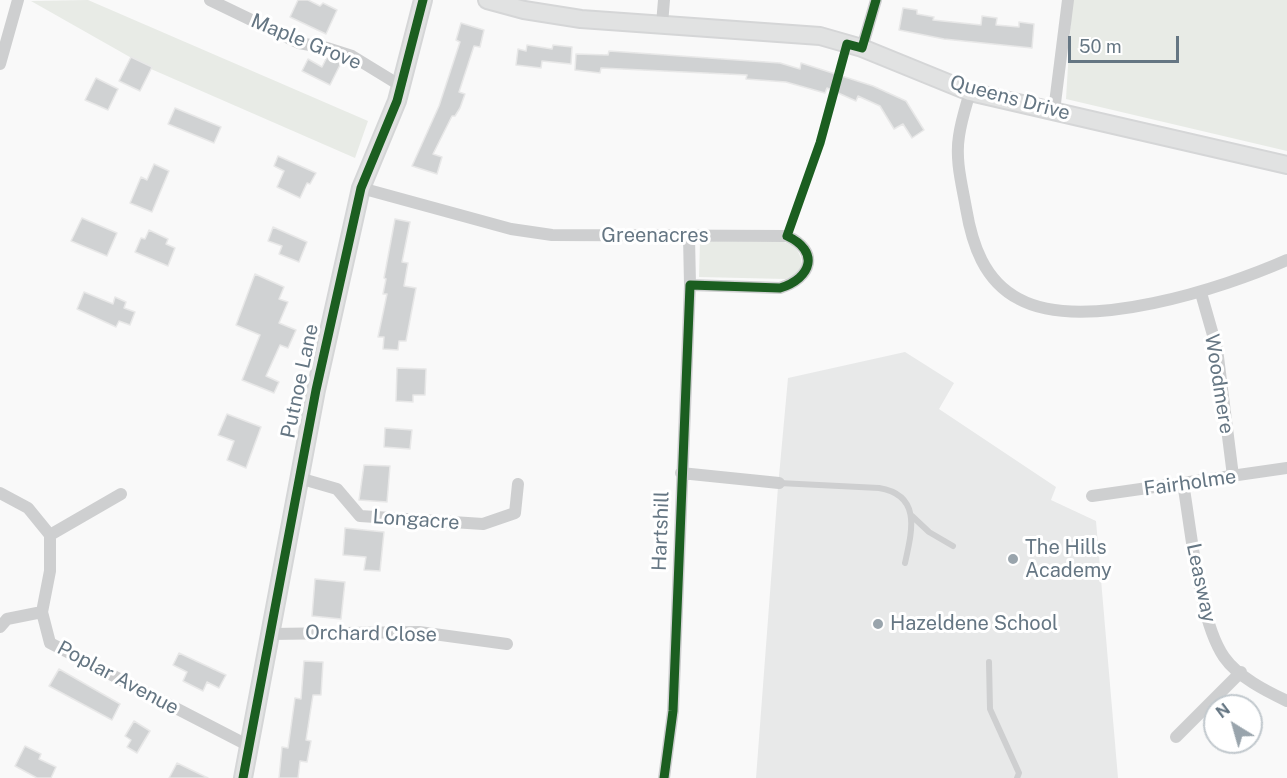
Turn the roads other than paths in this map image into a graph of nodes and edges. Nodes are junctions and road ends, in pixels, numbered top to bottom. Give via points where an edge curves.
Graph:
1 (18, 0) edge
2 (210, 0) edge
3 (423, 0) edge
4 (487, 0) edge
5 (664, 0) edge
6 (876, 0) edge
7 (1068, 0) edge
8 (662, 24) junction
9 (3, 42) edge
10 (862, 48) junction
11 (0, 64) edge
12 (401, 86) junction
13 (970, 92) junction
14 (1054, 111) junction
15 (1287, 165) edge
16 (362, 188) junction
17 (689, 236) junction
18 (1287, 260) edge
19 (690, 285) junction
20 (1201, 293) junction
21 (1287, 468) edge
22 (681, 473) junction
23 (1233, 476) junction
24 (299, 478) junction
25 (779, 483) joint
26 (1183, 483) junction
27 (518, 484) dead end
28 (0, 493) edge
29 (121, 494) dead end
30 (1092, 496) dead end
31 (912, 516) junction
32 (50, 535) junction
33 (953, 546) dead end
34 (905, 563) dead end
35 (42, 612) junction
36 (0, 627) edge
37 (270, 634) junction
38 (507, 644) dead end
39 (989, 662) dead end
40 (1241, 672) junction
41 (1287, 701) edge
42 (1176, 737) dead end
43 (251, 747) junction
44 (243, 778) edge
45 (664, 778) edge
46 (1017, 778) edge

1 - 9 street
2 - 12 street, Maple Grove via 299,43 352,56
3 - 12 street, Putnoe Lane
4 - 8 street, Queens Drive via 581,19
5 - 8 street
6 - 10 street
7 - 14 street
8 - 10 street, Queens Drive via 820,36
9 - 11 street
10 - 13 street, Queens Drive
12 - 16 street, Putnoe Lane
13 - 14 street, Queens Drive
13 - 20 street via 958,137 958,162 971,237 996,282 1018,299 1042,308 1078,312
14 - 15 street, Queens Drive
16 - 17 street, Greenacres via 511,229 552,235
16 - 24 street, Putnoe Lane
17 - 19 street, Hartshill
17 - 19 street, Greenacres via 787,236 804,248 809,263 804,276 780,288
18 - 20 street
19 - 22 street, Hartshill
20 - 23 street, Woodmere via 1217,349
21 - 23 street, Fairholme
22 - 25 street, Hartshill
22 - 45 street, Hartshill via 673,711
23 - 26 street, Fairholme
24 - 27 street, Longacre via 337,489 360,516 483,524 515,513
24 - 37 street, Putnoe Lane
25 - 31 lane via 890,489 901,496
26 - 30 street, Fairholme
26 - 40 street, Leasway via 1213,638 1225,659
28 - 32 street via 28,508
29 - 32 street
31 - 33 lane
31 - 34 lane
32 - 35 street, Poplar Avenue via 50,571
35 - 36 street via 7,619
35 - 43 street, Poplar Avenue via 50,643
37 - 38 street, Orchard Close via 419,632
37 - 43 street, Putnoe Lane
39 - 46 lane via 990,709 1019,773
40 - 41 street, Leasway
40 - 42 street
43 - 44 street, Putnoe Lane

